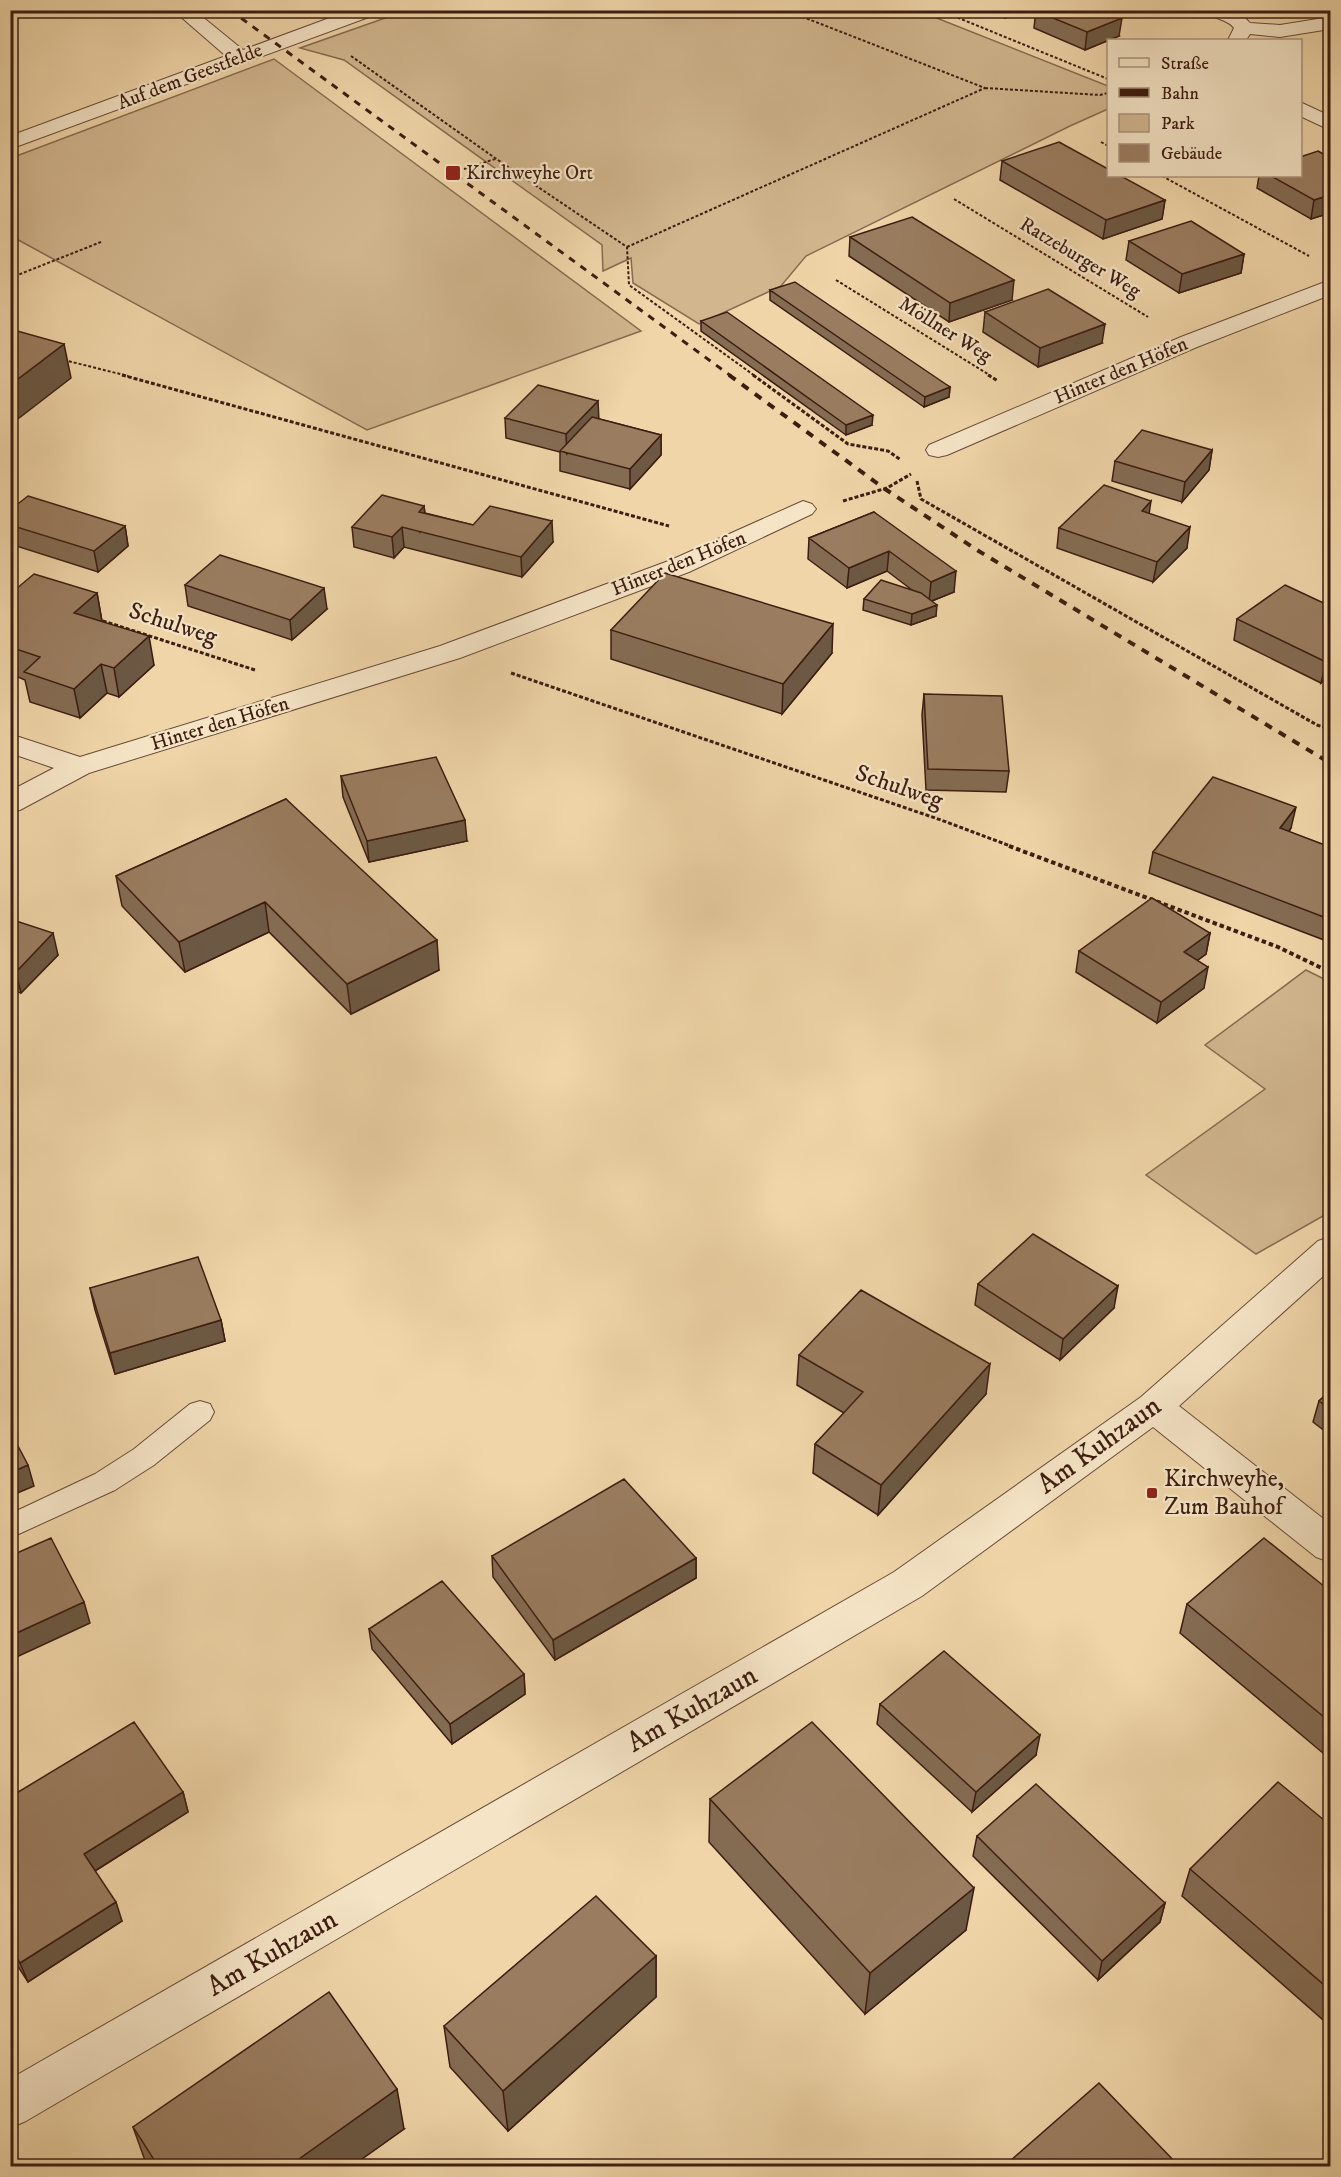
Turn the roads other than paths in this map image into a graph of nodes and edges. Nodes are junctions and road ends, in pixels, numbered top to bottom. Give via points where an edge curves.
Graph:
1 (182, 10) edge
2 (370, 10) edge
3 (1214, 10) edge
4 (1330, 23) edge
5 (1240, 34) edge
6 (240, 58) junction
7 (1302, 109) edge
8 (1330, 124) edge
9 (10, 143) edge
10 (1330, 287) edge
11 (938, 450) road end
12 (803, 509) road end
13 (10, 743) edge
14 (79, 766) junction
15 (10, 803) edge
16 (1330, 1250) edge
17 (1154, 1407) junction
18 (200, 1412) dead end
19 (10, 1527) edge
20 (1330, 1546) edge
21 (10, 2105) edge

1 - 6 street
2 - 6 street, Auf dem Geestfelde
3 - 5 street via 1242,23
4 - 5 street
6 - 9 street, Auf dem Geestfelde
7 - 8 street
10 - 11 street, Hinter den Höfen
12 - 14 street, Hinter den Höfen via 680,566 450,652
13 - 14 street
14 - 15 street, Hinter den Höfen
16 - 17 street, Am Kuhzaun
17 - 20 street
17 - 21 street, Am Kuhzaun via 908,1584
18 - 19 lane via 144,1457 105,1482

